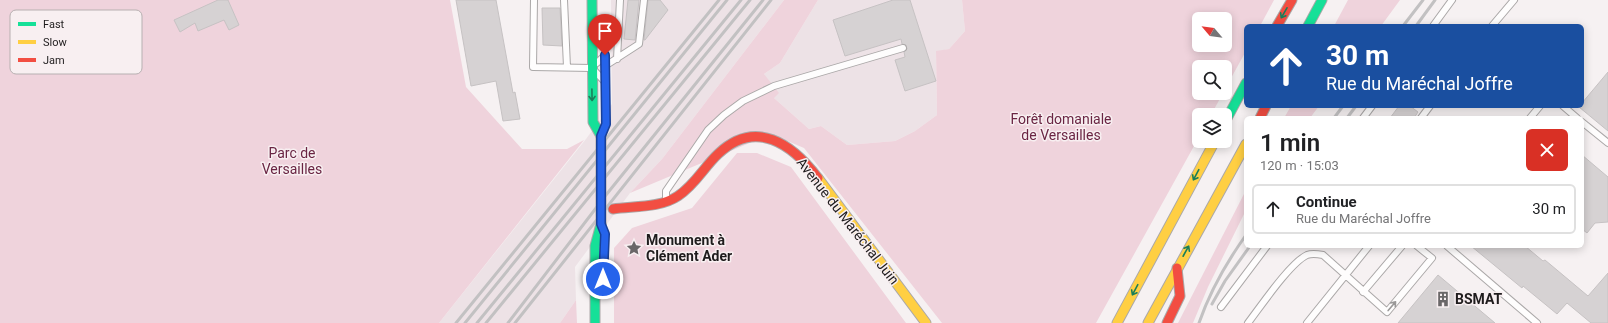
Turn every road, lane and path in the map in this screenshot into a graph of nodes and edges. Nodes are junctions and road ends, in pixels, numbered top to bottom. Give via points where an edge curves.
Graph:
1 (534, 0) edge
2 (564, 0) edge
3 (592, 0) edge
4 (620, 0) edge
5 (644, 0) edge
6 (1292, 0) edge
7 (1322, 0) edge
8 (1452, 0) edge
9 (1514, 0) edge
10 (1278, 24) edge
11 (1309, 24) edge
12 (1434, 24) edge
13 (1494, 24) edge
14 (903, 48) dead end
15 (605, 51) joint
16 (617, 59) junction
17 (605, 66) junction
18 (567, 67) junction
19 (592, 68) junction
20 (605, 85) joint
21 (1244, 87) edge
22 (1538, 108) edge
23 (1565, 108) edge
24 (1232, 109) edge
25 (1532, 116) edge
26 (1575, 116) edge
27 (606, 124) dead end
28 (1584, 124) edge
29 (601, 136) junction
30 (1608, 143) edge
31 (1210, 148) edge
32 (1244, 148) edge
33 (666, 201) junction
34 (613, 209) dead end
35 (601, 224) junction
36 (1265, 248) edge
37 (1367, 248) edge
38 (1400, 248) edge
39 (1420, 248) edge
40 (1449, 248) edge
41 (1177, 268) junction
42 (1345, 276) junction
43 (1363, 292) junction
44 (1221, 307) dead end
45 (596, 323) edge
46 (604, 323) edge
47 (926, 323) edge
48 (1117, 323) edge
49 (1148, 323) edge
50 (1168, 323) edge
51 (1248, 323) edge
52 (1307, 323) edge
53 (1537, 323) edge

1 - 18 lane via 532,67
2 - 18 lane
3 - 19 main road
4 - 16 lane
5 - 16 lane via 639,44
6 -> 10 main road
7 - 11 main road
8 - 12 lane
9 - 13 lane
14 - 33 lane via 774,86 743,101 708,130 666,191
15 - 17 main road
15 - 19 lane
16 - 17 lane
17 - 20 main road
18 - 19 lane
19 - 20 lane
19 -> 29 main road via 593,122
21 - 24 main road
22 - 25 lane
23 - 26 lane
27 - 29 main road
28 - 30 lane
29 - 35 main road, bridge
31 -> 48 main road
41 -> 32 main road
33 - 34 main road, Avenue du Maréchal Juin via 647,207
33 - 47 main road, Avenue du Maréchal Juin via 688,188 719,152 739,140 757,136 786,146 810,168
35 - 45 main road via 595,246
35 - 46 main road via 605,234
36 - 44 lane
37 - 42 lane
38 - 43 lane
43 -> 39 lane via 1387,312 1432,258
40 - 53 lane
41 - 49 main road
41 - 50 main road via 1180,296
42 - 43 lane
42 - 51 lane via 1323,255 1308,255 1293,265
42 - 52 lane

